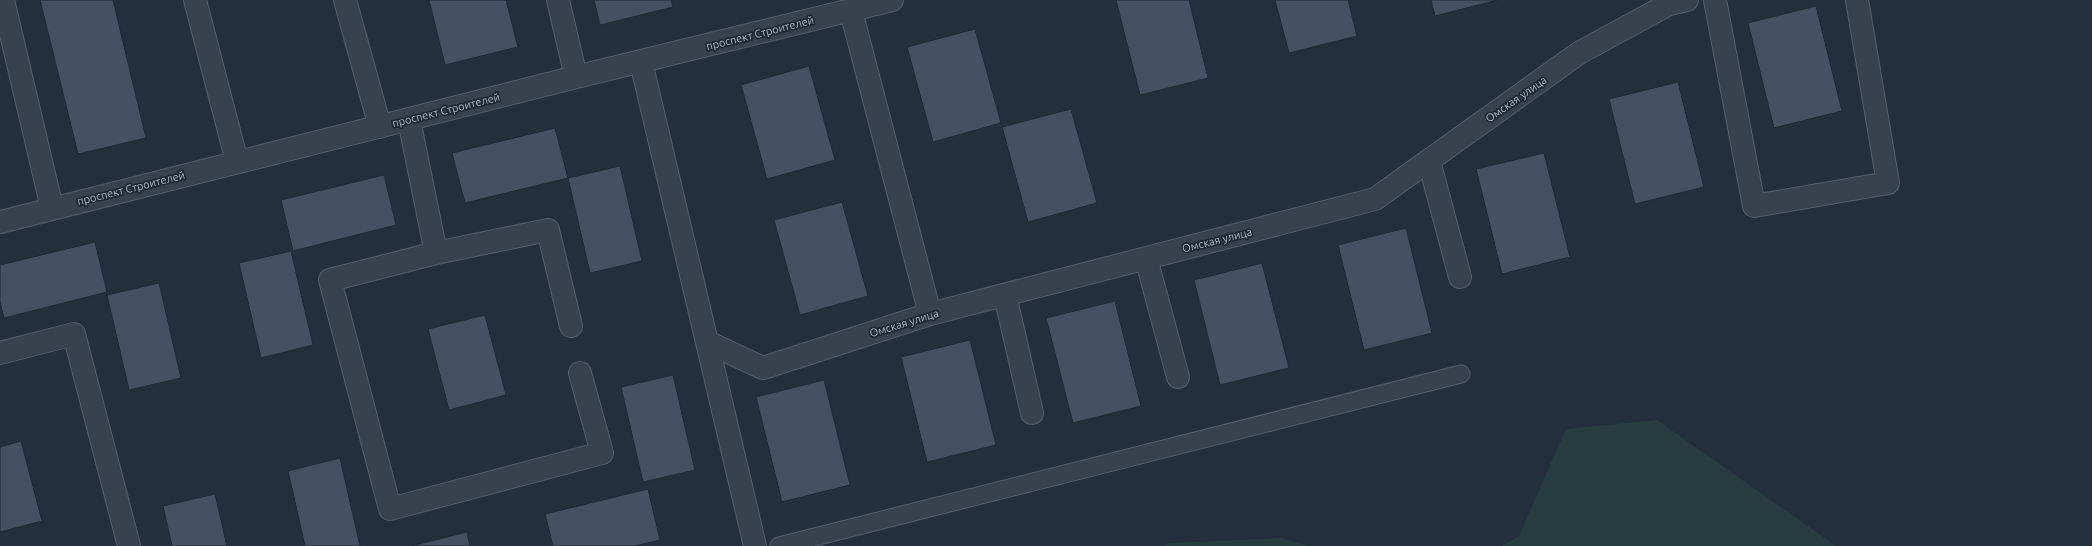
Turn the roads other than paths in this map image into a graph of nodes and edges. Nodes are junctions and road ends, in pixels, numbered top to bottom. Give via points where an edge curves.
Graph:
1 (3, 0) edge
2 (195, 0) edge
3 (345, 0) edge
4 (558, 0) edge
5 (892, 0) edge
6 (1686, 0) edge
7 (1715, 0) edge
8 (1856, 0) edge
9 (863, 5) edge
10 (641, 62) junction
11 (576, 77) junction
12 (409, 120) junction
13 (380, 127) junction
14 (1429, 161) junction
15 (237, 162) junction
16 (52, 208) junction
17 (0, 222) edge
18 (436, 253) junction
19 (1146, 258) junction
20 (1460, 277) dead end
21 (1005, 295) junction
22 (930, 314) junction
23 (572, 326) dead end
24 (707, 342) junction
25 (0, 353) edge
26 (580, 373) dead end
27 (1461, 374) dead end
28 (1178, 377) dead end
29 (1032, 413) dead end
30 (129, 546) edge
31 (755, 546) edge
32 (779, 546) edge

1 - 16 street
2 - 15 street
3 - 13 street
4 - 11 street
5 - 9 street, проспект Строителей
6 - 14 street, Омская улица via 1669,4 1580,53
7 - 8 street via 1754,206 1888,183
9 - 10 street, проспект Строителей
9 - 22 street
10 - 11 street, проспект Строителей
10 - 24 street
11 - 12 street, проспект Строителей
12 - 13 street, проспект Строителей
12 - 18 street
13 - 15 street, проспект Строителей
14 - 19 street, Омская улица via 1375,199
14 - 20 street
15 - 16 street, проспект Строителей
16 - 17 street, проспект Строителей
18 - 23 street via 548,230
18 - 26 street via 330,280 390,509 602,453
19 - 21 street, Омская улица
19 - 28 street
21 - 22 street, Омская улица
21 - 29 street
22 - 24 street, Омская улица via 763,368
24 - 31 street
25 - 30 street via 74,334
27 - 32 lane

